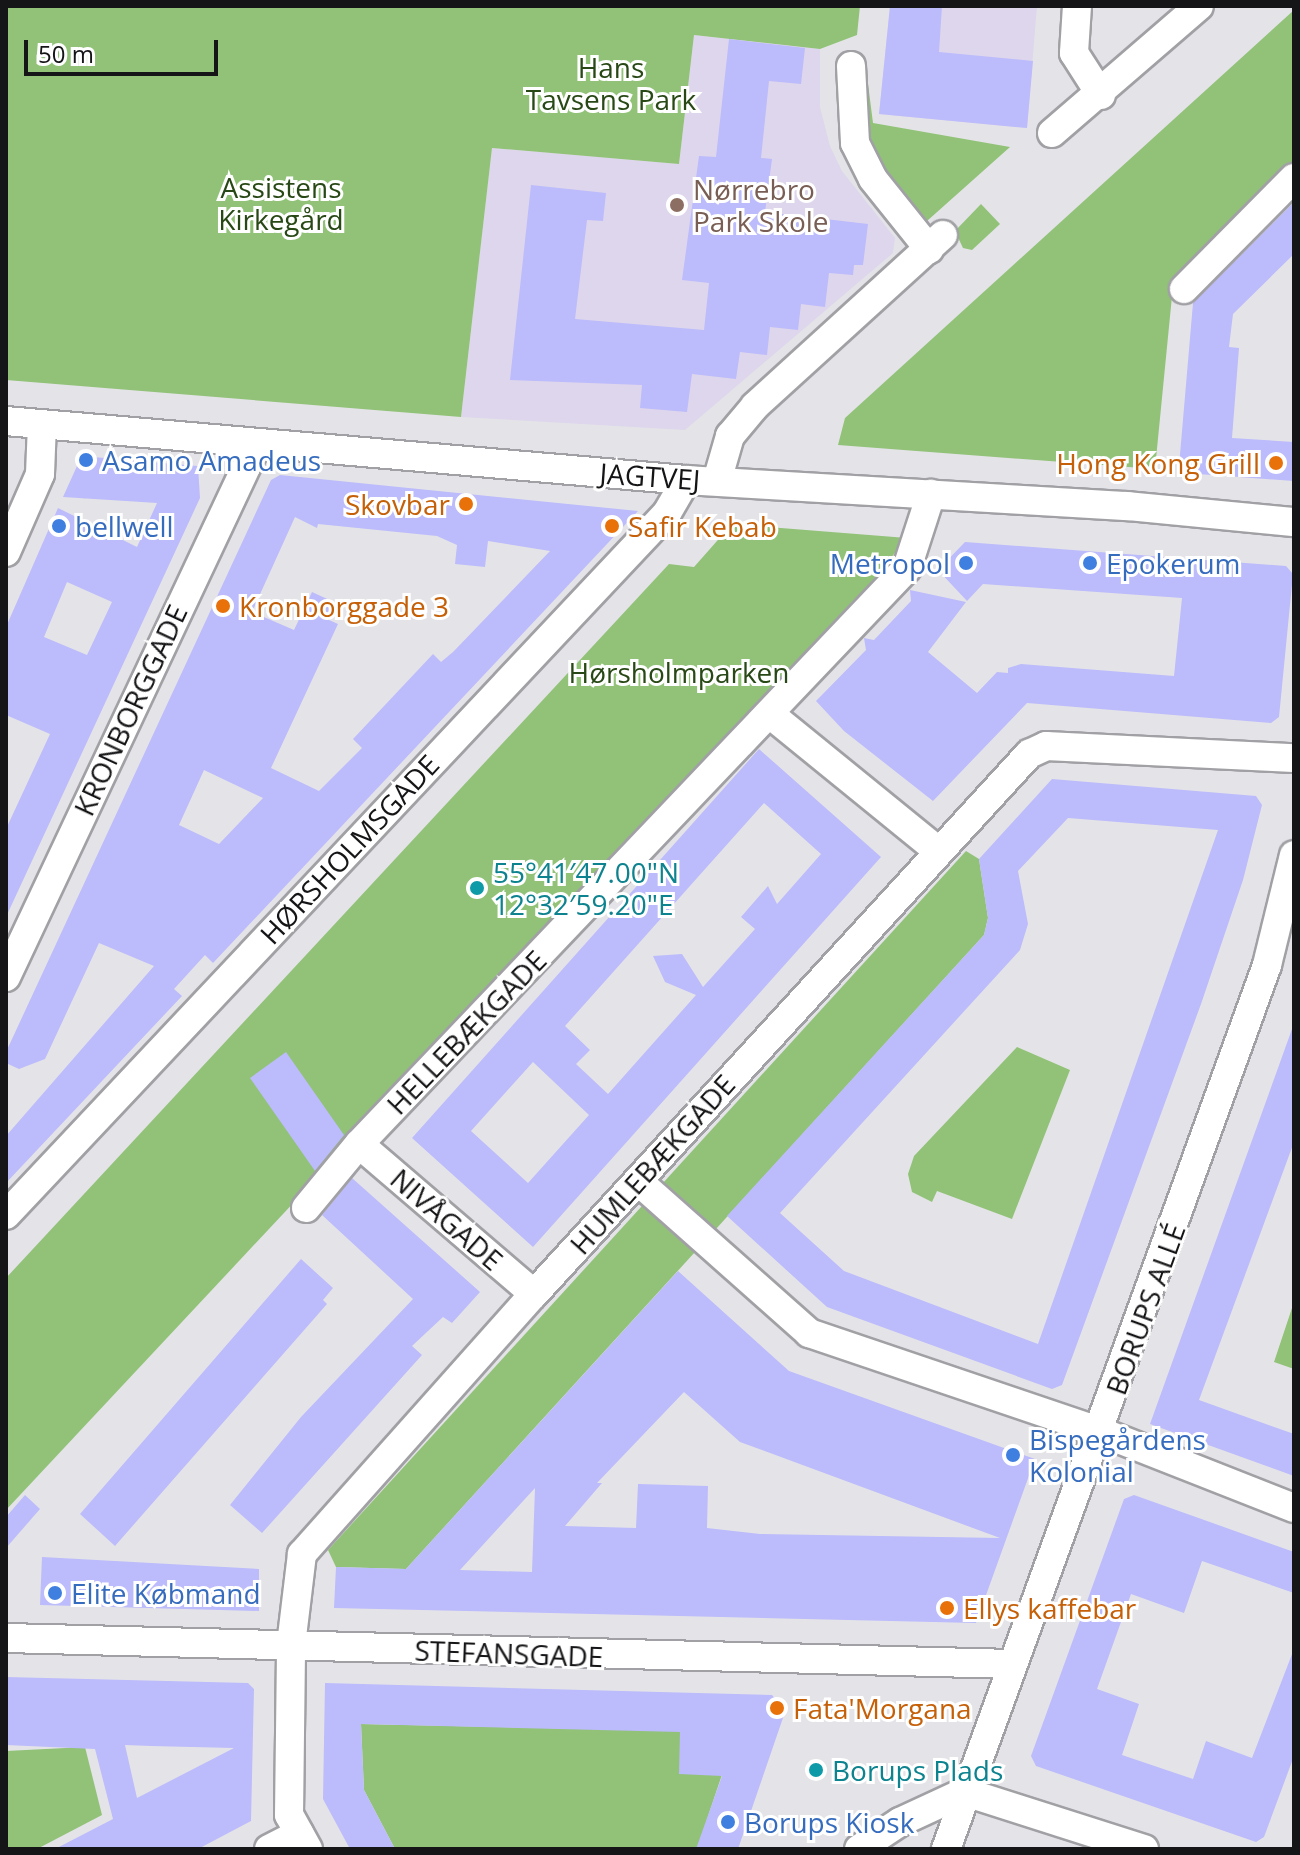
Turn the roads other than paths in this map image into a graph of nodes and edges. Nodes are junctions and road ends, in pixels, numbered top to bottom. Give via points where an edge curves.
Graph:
1 (1077, 6) edge
2 (1199, 6) edge
3 (851, 66) dead end
4 (1101, 95) junction
5 (1052, 133) dead end
6 (1294, 178) edge
7 (1184, 289) dead end
8 (6, 421) edge
9 (42, 424) junction
10 (257, 444) junction
11 (686, 480) junction
12 (717, 481) junction
13 (931, 494) junction
14 (1294, 522) edge
15 (6, 552) edge
16 (771, 715) junction
17 (1294, 758) edge
18 (937, 850) junction
19 (1294, 855) edge
20 (6, 977) edge
21 (359, 1144) junction
22 (638, 1181) junction
23 (306, 1208) dead end
24 (6, 1215) edge
25 (534, 1294) junction
26 (1101, 1432) junction
27 (1294, 1508) edge
28 (6, 1638) edge
29 (291, 1645) junction
30 (1012, 1664) junction
31 (965, 1792) junction
32 (303, 1841) edge
33 (269, 1849) edge
34 (859, 1849) edge
35 (946, 1849) edge
36 (1144, 1849) edge

1 - 4 street via 1074,53
2 - 4 street
3 - 12 street via 855,143 873,179 936,242 755,406 730,436
4 - 5 street
6 - 7 street
8 - 9 street, JAGTVEJ
9 - 10 street, JAGTVEJ
9 - 15 street via 40,474
10 - 11 street, JAGTVEJ
10 - 20 street, KRONBORGGADE
11 - 12 street, JAGTVEJ
11 - 24 street, HØRSHOLMSGADE via 667,513
12 - 13 street, JAGTVEJ
13 - 14 street, JAGTVEJ
13 - 16 street, HELLEBÆKGADE via 907,568
16 - 18 street
16 - 21 street, HELLEBÆKGADE
17 - 18 street, HUMLEBÆKGADE via 1046,746 1029,754
18 - 22 street, HUMLEBÆKGADE
19 - 26 street, BORUPS ALLÉ via 1267,965
21 - 23 street, HELLEBÆKGADE
21 - 25 street, NIVÅGADE
22 - 25 street, HUMLEBÆKGADE
22 - 26 street via 809,1333
25 - 29 street, HUMLEBÆKGADE via 302,1554
26 - 27 street
26 - 30 street, BORUPS ALLÉ
28 - 29 street, STEFANSGADE
29 - 30 street, STEFANSGADE
29 - 32 street, HUMLEBÆKGADE via 289,1815
30 - 31 street, BORUPS ALLÉ
31 - 34 street via 900,1822
31 - 35 street, BORUPS ALLÉ
31 - 36 street
32 - 33 street

